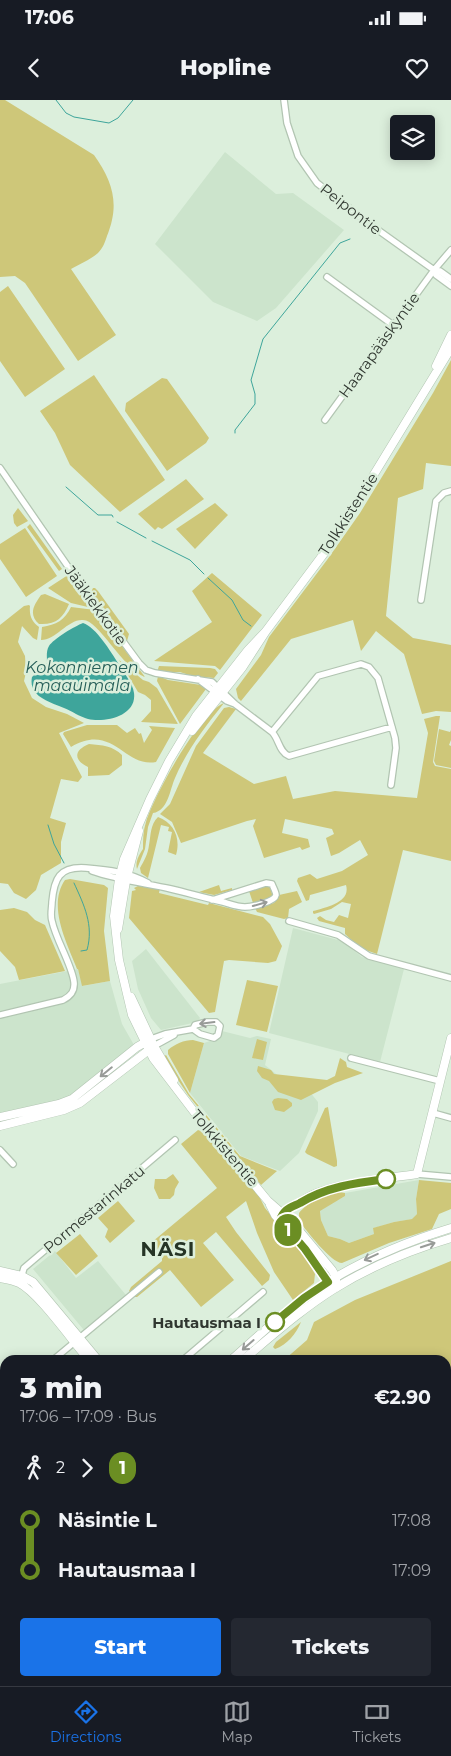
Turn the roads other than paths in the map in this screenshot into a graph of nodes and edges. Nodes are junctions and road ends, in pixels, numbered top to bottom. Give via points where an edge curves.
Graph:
1 (284, 100) edge
2 (451, 250) edge
3 (434, 270) junction
4 (327, 277) dead end
5 (451, 279) edge
6 (451, 286) edge
7 (393, 325) junction
8 (451, 335) edge
9 (451, 348) edge
10 (424, 393) junction
11 (325, 420) dead end
12 (0, 468) edge
13 (451, 491) edge
14 (421, 600) dead end
15 (219, 692) junction
16 (392, 727) junction
17 (272, 732) junction
18 (391, 785) dead end
19 (123, 876) junction
20 (212, 900) junction
21 (288, 921) dead end
22 (451, 978) edge
23 (0, 1015) edge
24 (193, 1030) dead end
25 (451, 1038) edge
26 (149, 1044) junction
27 (351, 1058) dead end
28 (440, 1081) junction
29 (433, 1113) junction
30 (0, 1118) edge
31 (451, 1118) edge
32 (0, 1126) edge
33 (175, 1140) dead end
34 (0, 1150) edge
35 (13, 1164) dead end
36 (417, 1174) junction
37 (451, 1177) edge
38 (283, 1217) junction
39 (451, 1228) edge
40 (451, 1238) edge
41 (0, 1271) edge
42 (159, 1272) dead end
43 (336, 1277) junction
44 (0, 1278) edge
45 (20, 1279) junction
46 (328, 1282) junction
47 (336, 1288) junction
48 (263, 1292) dead end
49 (77, 1340) junction
50 (60, 1355) edge
51 (86, 1355) edge
52 (93, 1355) edge
53 (189, 1355) edge
54 (237, 1355) edge
55 (249, 1355) edge

1 - 3 street, Peipontie via 287,124 298,156 317,184
2 - 3 street, Haarapääskyntie
3 - 5 street, Peipontie
3 - 6 street, Peipontie
3 - 7 street, Haarapääskyntie
4 - 7 street
7 - 11 street, Haarapääskyntie
8 - 10 street, Tolkkistentie
9 - 10 street, Tolkkistentie
10 - 15 street, Tolkkistentie via 334,540
12 - 15 street, Jääkiekkotie via 139,663 155,674 212,682
13 - 14 street via 436,501
15 - 17 street, Jääkiekkotie
15 - 19 street, Tolkkistentie via 201,721 181,742 150,799 130,841
16 - 17 street via 289,756 282,751
16 - 17 street via 377,675 361,664 316,677
16 - 18 street via 396,744
19 - 20 street
19 - 23 street via 83,868 65,870 60,875 55,882 51,916 74,978 74,990 64,1000
19 - 26 street, Tolkkistentie via 117,934 119,960 132,1014
20 -> 20 street via 248,907 270,901 276,895 272,884 266,883
21 - 22 street via 338,935 369,956
24 - 26 street
25 - 28 street
26 -> 30 street via 72,1099
26 - 32 street via 80,1103
26 - 38 street, Tolkkistentie via 182,1095
27 - 28 street
28 - 29 street
29 - 31 street
29 - 36 street
33 - 45 street, Pormestarinkatu via 24,1268
34 - 35 street
36 - 37 street
36 - 38 street via 329,1189 299,1203
38 - 43 street, Tolkkistentie via 315,1248
38 - 46 street, Tolkkistentie
39 -> 43 street via 383,1252
47 -> 40 street via 406,1253
41 - 45 street
42 - 49 street
43 - 46 street
43 - 47 street
44 - 45 street
45 - 49 street
46 - 47 street, Tolkkistentie
46 -> 54 street
47 - 55 street
48 - 53 street
49 - 50 street
49 - 51 street
49 - 52 street

